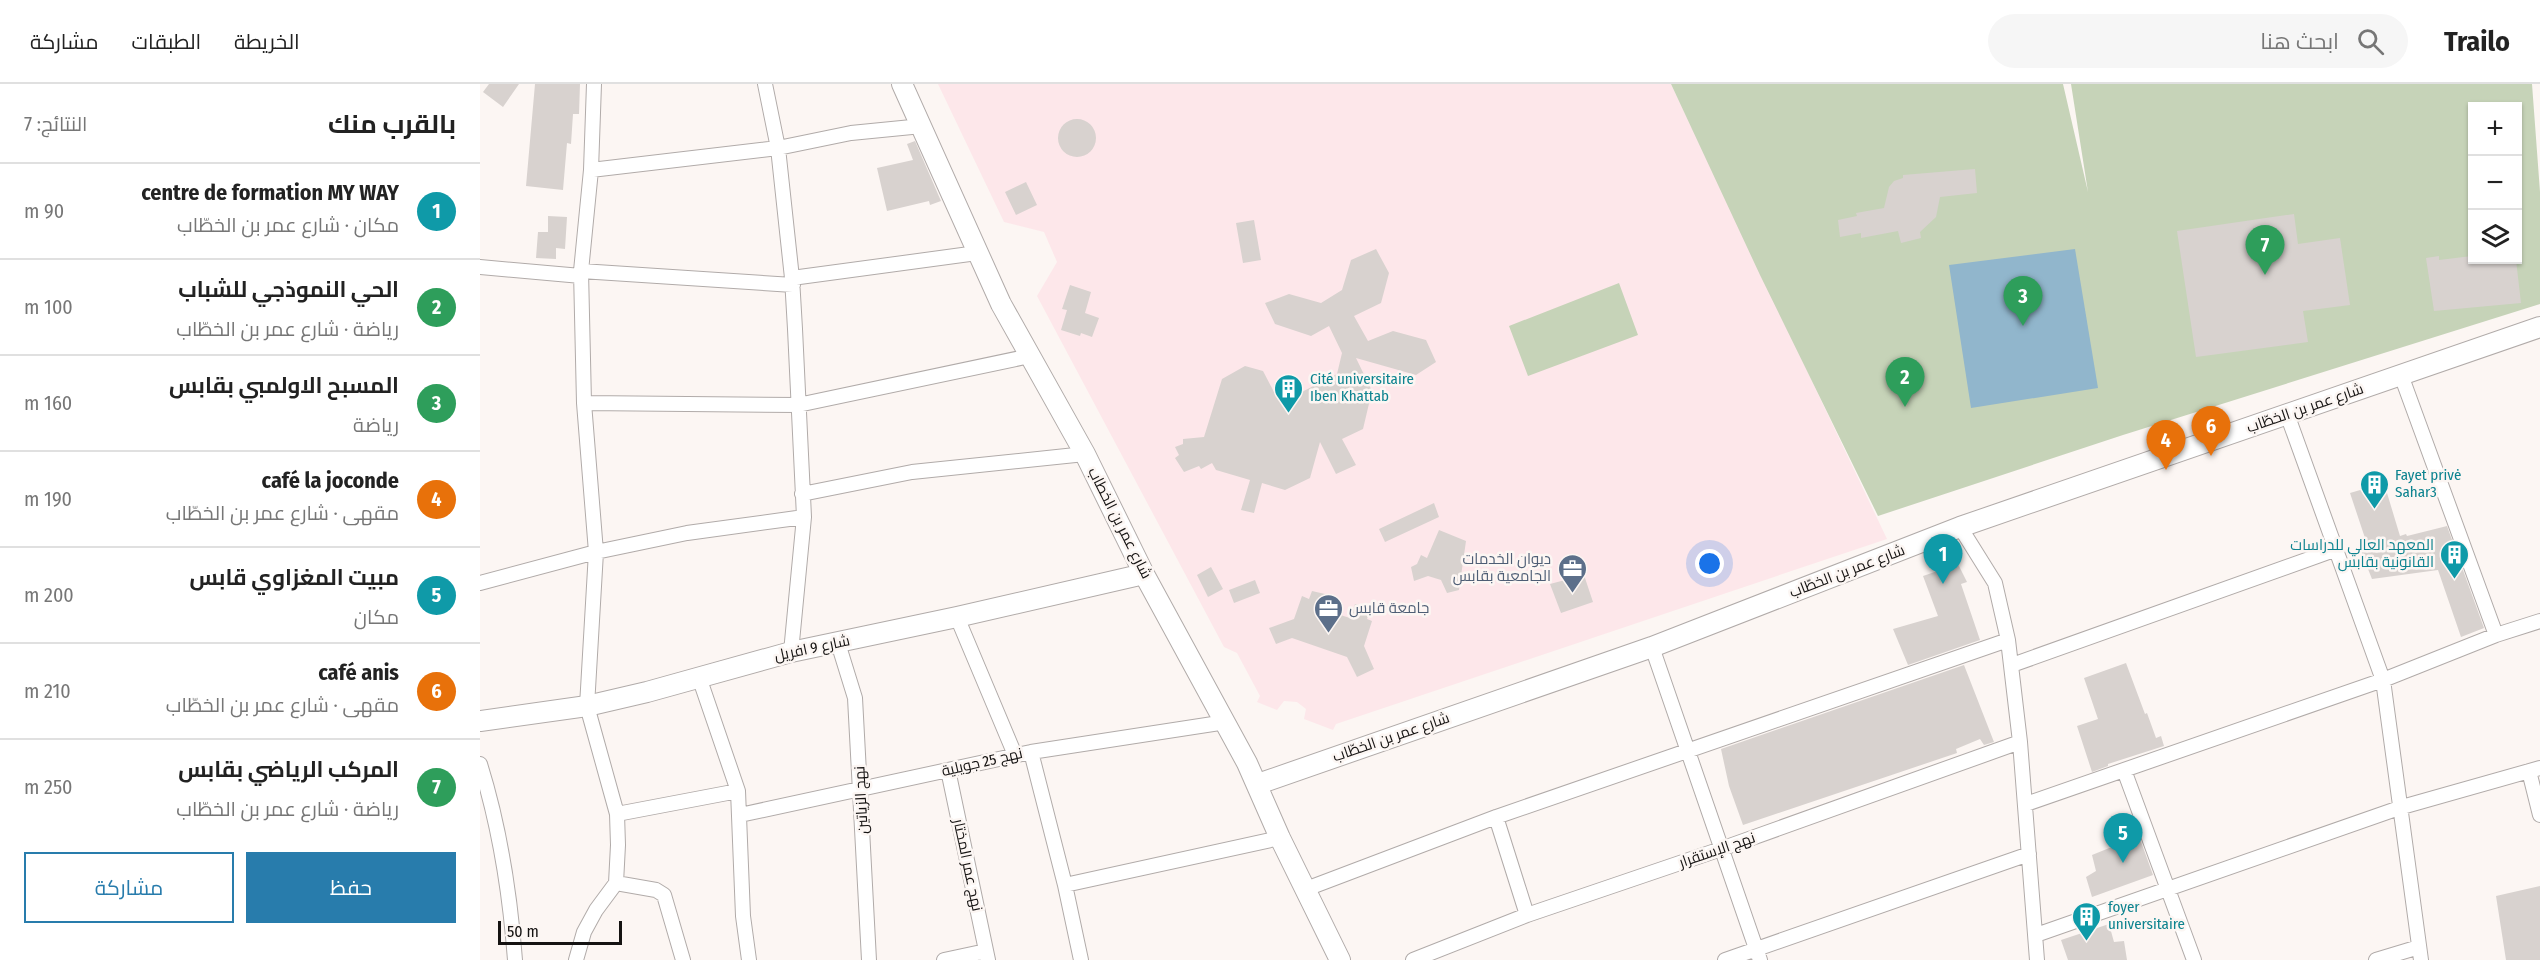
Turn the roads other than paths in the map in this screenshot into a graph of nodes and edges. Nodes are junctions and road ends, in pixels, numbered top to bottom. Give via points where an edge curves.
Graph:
1 (594, 84) edge
2 (765, 84) edge
3 (902, 84) edge
4 (922, 126) junction
5 (778, 148) junction
6 (591, 170) junction
7 (977, 253) junction
8 (480, 267) edge
9 (581, 274) junction
10 (793, 282) junction
11 (2540, 327) edge
12 (1030, 356) junction
13 (2401, 375) junction
14 (584, 403) junction
15 (798, 405) junction
16 (2287, 414) junction
17 (1085, 454) junction
18 (802, 494) junction
19 (804, 517) junction
20 (1960, 527) junction
21 (2337, 549) junction
22 (596, 552) junction
23 (1144, 574) junction
24 (480, 583) edge
25 (957, 617) junction
26 (2540, 621) edge
27 (2496, 635) junction
28 (2008, 640) junction
29 (838, 643) junction
30 (1652, 646) junction
31 (791, 652) junction
32 (2012, 665) junction
33 (699, 677) junction
34 (2383, 680) junction
35 (586, 706) junction
36 (480, 721) edge
37 (1226, 722) junction
38 (2020, 741) junction
39 (1688, 750) junction
40 (1031, 752) junction
41 (1015, 755) junction
42 (480, 764) edge
43 (2534, 769) edge
44 (948, 770) junction
45 (2124, 770) junction
46 (1258, 784) junction
47 (861, 788) junction
48 (738, 791) junction
49 (2026, 804) junction
50 (2402, 807) junction
51 (617, 814) junction
52 (740, 815) junction
53 (2540, 815) edge
54 (1496, 817) junction
55 (1280, 838) junction
56 (1721, 849) junction
57 (2029, 854) junction
58 (616, 884) junction
59 (1065, 885) junction
60 (2168, 887) junction
61 (1306, 889) junction
62 (1527, 915) junction
63 (2036, 935) junction
64 (2420, 953) edge
65 (1758, 954) edge
66 (987, 956) edge
67 (515, 960) edge
68 (576, 960) edge
69 (683, 960) edge
70 (749, 960) edge
71 (869, 960) edge
72 (944, 960) edge
73 (1082, 960) edge
74 (1340, 960) edge
75 (1413, 960) edge
76 (1725, 960) edge
77 (2037, 960) edge
78 (2194, 960) edge
79 (2376, 960) edge

1 - 6 street
2 - 5 street
3 - 4 street, شارع عمر بن الخطاب
4 - 5 street via 851,133
4 - 7 street, شارع عمر بن الخطاب
5 - 6 street
5 - 10 street
6 - 9 street
7 - 10 street
7 - 12 street, شارع عمر بن الخطاب
8 - 9 street
9 - 10 street
9 - 14 street
10 - 15 street
11 - 13 street, شارع عمر بن الخطّاب
12 - 15 street
12 - 17 street, شارع عمر بن الخطاب
13 - 16 street, شارع عمر بن الخطّاب
13 - 27 street
14 - 15 street
14 - 22 street
15 - 18 street
16 - 20 street, شارع عمر بن الخطّاب
16 - 21 street
17 - 18 street via 912,472
17 - 23 street, شارع عمر بن الخطاب
18 - 19 street
19 - 22 street via 687,533
19 - 31 street
20 - 28 street via 1995,583
20 - 30 street, شارع عمر بن الخطّاب
21 - 32 street
21 - 34 street
22 - 24 street
22 - 35 street
23 - 25 street, شارع 9 افريل
23 - 37 street, شارع عمر بن الخطاب
25 - 29 street, شارع 9 افريل
25 - 41 street
26 - 27 street
27 - 34 street
28 - 32 street
28 - 39 street
29 - 31 street, شارع 9 افريل
29 - 47 street, نهج الزياتين via 855,698
30 - 39 street
30 - 46 street, شارع عمر بن الخطّاب
31 - 33 street, شارع 9 افريل
32 - 38 street
33 - 35 street, شارع 9 افريل
33 - 48 street
34 - 45 street
34 - 50 street
35 - 36 street, شارع 9 افريل
35 - 51 street
37 - 40 street, نهج 25 جويلية
37 - 46 street, شارع عمر بن الخطاب
38 - 49 street
38 - 56 street, نهج الإستقرار
39 - 54 street
39 - 56 street
40 - 41 street, نهج 25 جويلية
40 - 59 street
41 - 44 street, نهج 25 جويلية
42 - 67 street via 495,812
43 - 50 street
43 - 53 street
44 - 47 street, نهج 25 جويلية
44 - 66 street, نهج عمر المختار
45 - 49 street
45 - 60 street
46 - 55 street, شارع عمر بن الخطاب
47 - 52 street, نهج 25 جويلية
47 - 71 street, نهج الزياتين
48 - 51 street
48 - 52 street
49 - 57 street
50 - 60 street
50 - 64 street
51 - 58 street
52 - 70 street via 743,916
54 - 61 street
54 - 62 street
55 - 59 street
55 - 61 street, شارع عمر بن الخطاب
56 - 62 street, نهج الإستقرار
56 - 65 street
57 - 63 street
57 - 65 street
58 - 68 street via 584,932
58 - 69 street via 656,890 664,895
59 - 73 street
60 - 63 street
60 - 78 street
61 - 74 street, شارع عمر بن الخطاب
62 - 75 street, نهج الإستقرار
63 - 77 street
64 - 79 street
65 - 76 street
66 - 72 street

